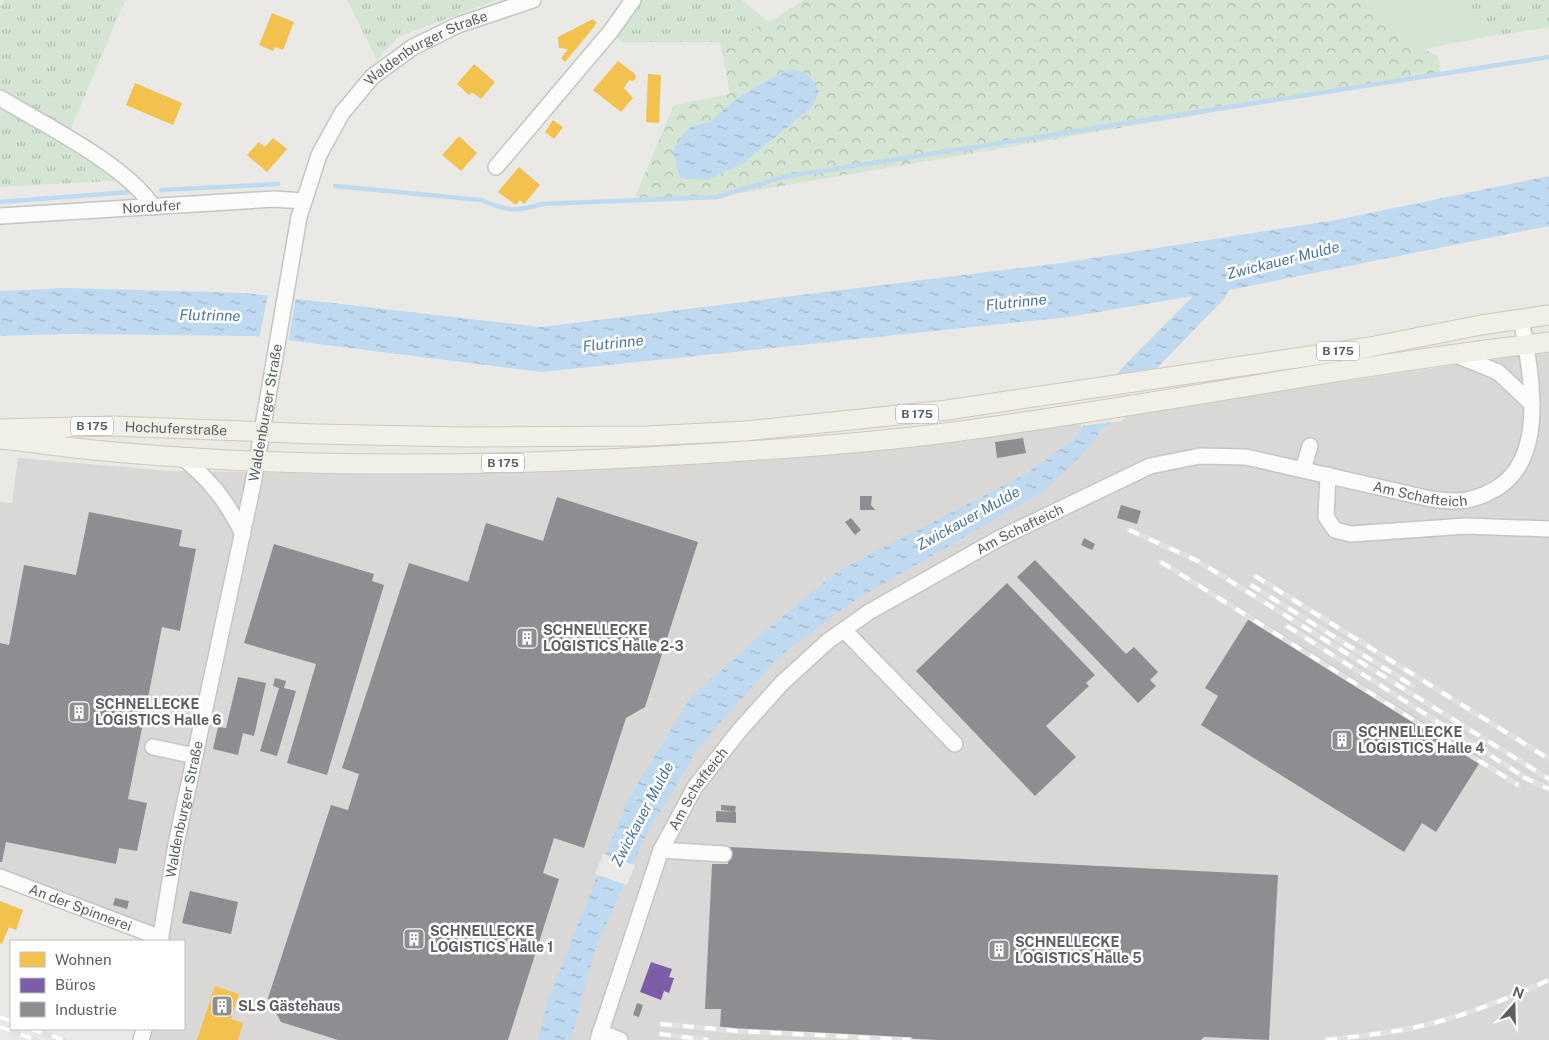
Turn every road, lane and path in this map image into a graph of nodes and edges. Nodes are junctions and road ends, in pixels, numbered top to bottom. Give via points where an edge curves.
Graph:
1 (533, 0) edge
2 (633, 0) edge
3 (0, 98) edge
4 (496, 167) dead end
5 (303, 201) junction
6 (153, 208) junction
7 (0, 216) edge
8 (1549, 315) edge
9 (1521, 318) junction
10 (1549, 342) edge
11 (1526, 345) junction
12 (1456, 355) junction
13 (1532, 404) junction
14 (0, 429) edge
15 (262, 432) junction
16 (0, 439) edge
17 (1310, 446) dead end
18 (182, 457) junction
19 (257, 461) junction
20 (1303, 469) junction
21 (1328, 475) junction
22 (1549, 529) edge
23 (243, 534) junction
24 (844, 630) junction
25 (955, 744) dead end
26 (153, 747) dead end
27 (195, 756) junction
28 (661, 850) junction
29 (724, 854) dead end
30 (0, 877) edge
31 (160, 939) edge
32 (599, 1036) edge
33 (620, 1040) edge

1 - 5 street, Waldenburger Straße via 458,25 414,47 372,77 342,112 319,156
2 - 4 street
3 - 6 street via 92,154 144,192
5 - 6 street, Nordufer via 274,199
5 - 15 street, Waldenburger Straße
6 - 7 street, Nordufer
8 - 9 main road, B 175
9 - 11 street, Am Schafteich
9 - 15 main road, B 175 via 1154,380 855,421 693,434 463,437
10 - 11 main road, B 175
11 - 12 main road, B 175
11 - 13 street, Am Schafteich
12 - 13 street via 1498,372
12 - 19 main road, B 175 via 952,433 570,462
13 - 21 street, Am Schafteich via 1531,442 1520,467 1506,483 1484,496 1458,501 1431,499
14 - 15 main road, Hochuferstraße / B 175 via 114,426
15 - 19 street, Waldenburger Straße
16 - 18 main road, Hochuferstraße / B 175
17 - 20 street
18 - 19 main road, Hochuferstraße / B 175
18 - 23 street via 218,490
19 - 23 street, Waldenburger Straße
20 - 21 street, Am Schafteich
20 - 24 street, Am Schafteich via 1246,457 1200,456 1150,466 998,539 869,612
21 - 22 street via 1326,517 1335,530 1351,534 1466,526
23 - 27 street, Waldenburger Straße
24 - 25 street
24 - 28 street, Am Schafteich via 782,683 739,731 695,787
26 - 27 street
27 - 31 street, Waldenburger Straße
28 - 29 street
28 - 32 street, Am Schafteich
30 - 31 street, An der Spinnerei
32 - 33 street

